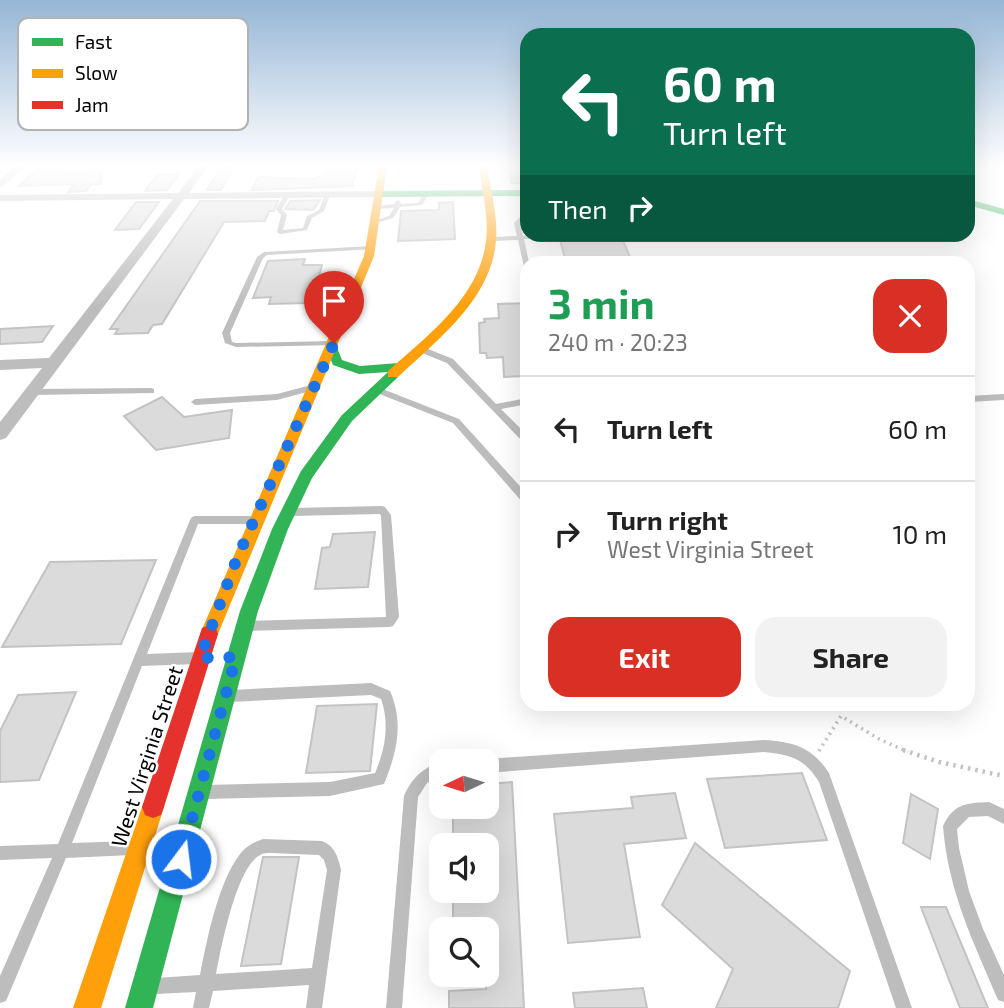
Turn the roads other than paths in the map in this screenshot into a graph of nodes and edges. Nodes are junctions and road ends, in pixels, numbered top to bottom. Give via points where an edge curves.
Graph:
1 (170, 213) edge
2 (282, 213) edge
3 (317, 213) edge
4 (377, 213) edge
5 (489, 213) edge
6 (520, 238) edge
7 (491, 239) junction
8 (372, 248) junction
9 (333, 345) junction
10 (420, 349) junction
11 (54, 362) junction
12 (0, 365) edge
13 (399, 367) junction
14 (315, 387) junction
15 (375, 389) junction
16 (151, 391) dead end
17 (32, 392) junction
18 (1004, 397) edge
19 (975, 399) edge
20 (195, 402) dead end
21 (362, 402) junction
22 (520, 403) edge
23 (495, 408) junction
24 (0, 434) edge
25 (520, 434) edge
26 (520, 493) edge
27 (287, 512) junction
28 (254, 520) junction
29 (245, 627) junction
30 (236, 657) junction
31 (200, 658) junction
32 (139, 660) junction
33 (226, 696) junction
34 (499, 765) edge
35 (429, 773) edge
36 (199, 792) junction
37 (1004, 817) edge
38 (139, 847) junction
39 (62, 851) junction
40 (0, 853) edge
41 (319, 976) junction
42 (207, 981) junction
43 (145, 987) junction
44 (1004, 994) edge
45 (0, 995) edge
46 (87, 1008) edge
47 (139, 1008) edge
48 (201, 1008) edge
49 (314, 1008) edge
50 (394, 1008) edge
51 (904, 1008) edge

1 - 11 street
2 - 3 lane via 280,232 305,229 309,217
4 - 8 main road, West Virginia Street
5 - 7 main road
6 - 7 lane
7 - 10 main road via 478,285
8 - 9 main road, West Virginia Street
8 - 9 lane via 266,253 260,257 226,333 229,343 236,345
9 - 13 main road via 337,362 352,369
9 - 14 main road, West Virginia Street
10 - 13 main road
10 - 23 lane via 450,361
11 - 12 street
11 - 17 street
13 - 15 main road
14 - 20 lane via 277,397
14 - 21 main road via 349,382 359,388
14 - 28 main road, West Virginia Street
15 - 21 main road
15 - 26 lane via 456,422
16 - 17 lane
17 - 24 street
18 - 19 lane
21 - 27 main road via 315,460
22 - 23 lane
23 - 25 lane
27 - 29 main road
27 - 29 lane via 382,510 393,617 389,622
28 - 31 main road, West Virginia Street
28 - 32 lane via 195,520
29 - 30 main road
30 - 31 main road
30 - 33 main road
31 - 32 lane
31 - 38 main road, West Virginia Street
32 - 39 lane
33 - 36 main road
33 - 36 lane via 371,689 386,695 394,713 388,760 379,779 354,787
34 - 51 lane via 765,746 799,750 813,760 824,778
35 - 50 lane via 411,796
36 - 43 main road
37 - 44 lane via 989,809 966,810 950,826 960,893
38 - 39 lane
38 - 46 main road, West Virginia Street
39 - 40 lane
39 - 45 lane
41 - 42 lane
41 - 42 lane via 334,870 330,856 322,848 258,848 241,860
41 - 49 lane
42 - 43 lane
42 - 48 lane
43 - 47 main road

